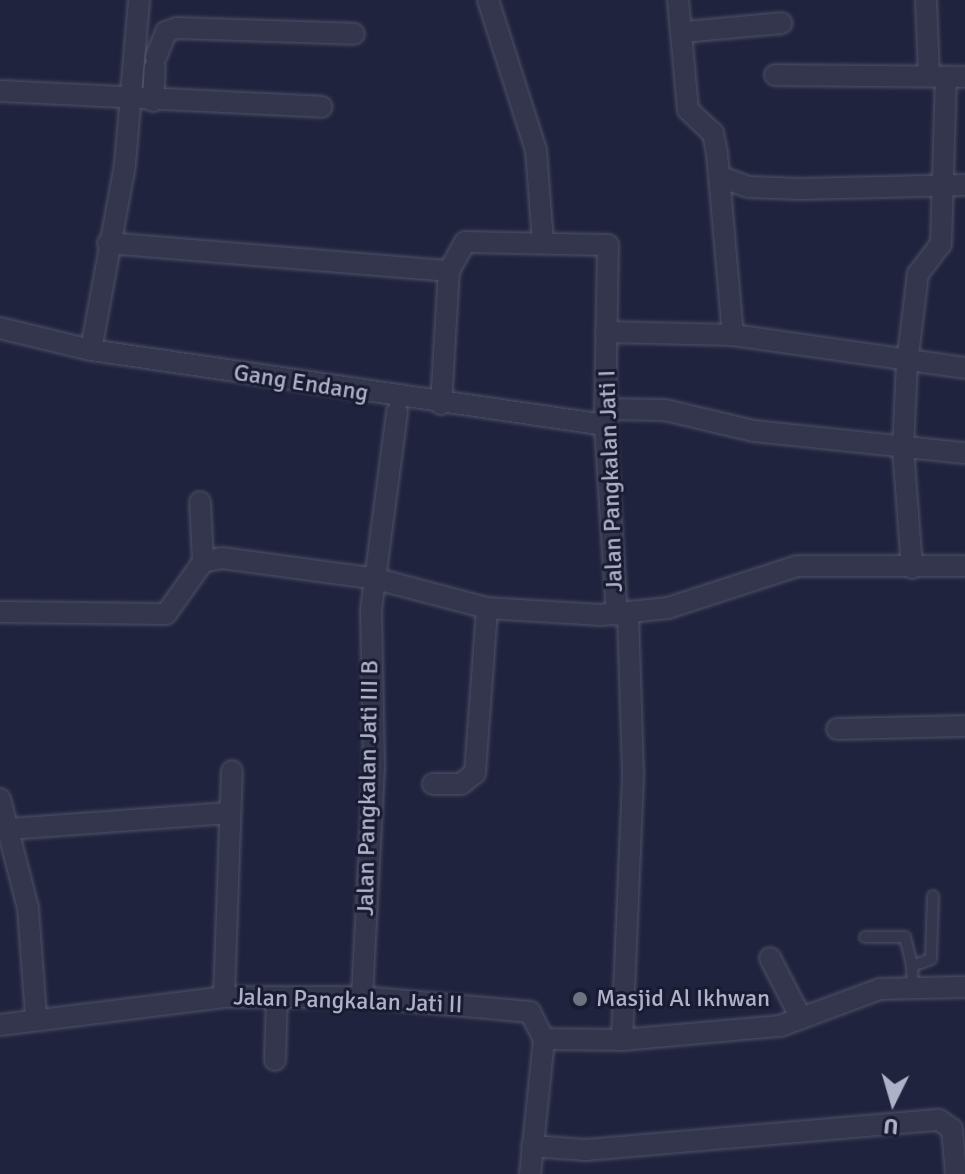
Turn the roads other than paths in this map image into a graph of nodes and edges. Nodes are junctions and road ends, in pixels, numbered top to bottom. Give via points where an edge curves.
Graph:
1 (139, 0) edge
2 (488, 0) edge
3 (678, 0) edge
4 (926, 0) edge
5 (782, 23) dead end
6 (684, 32) junction
7 (354, 34) dead end
8 (775, 75) dead end
9 (947, 77) edge
10 (0, 91) edge
11 (143, 101) junction
12 (322, 107) dead end
13 (721, 177) junction
14 (956, 185) edge
15 (108, 243) junction
16 (543, 243) junction
17 (449, 271) junction
18 (0, 328) edge
19 (606, 332) junction
20 (733, 335) junction
21 (91, 350) junction
22 (907, 363) junction
23 (965, 368) edge
24 (441, 404) junction
25 (397, 412) dead end
26 (605, 417) junction
27 (903, 448) junction
28 (965, 453) edge
29 (200, 502) dead end
30 (203, 562) junction
31 (965, 566) edge
32 (912, 568) junction
33 (377, 579) junction
34 (487, 608) junction
35 (0, 612) edge
36 (622, 614) junction
37 (965, 726) edge
38 (837, 729) dead end
39 (232, 771) dead end
40 (433, 784) dead end
41 (0, 799) edge
42 (228, 813) junction
43 (9, 829) junction
44 (933, 896) dead end
45 (865, 937) dead end
46 (770, 958) dead end
47 (912, 966) junction
48 (913, 987) junction
49 (965, 987) edge
50 (224, 997) junction
51 (277, 997) junction
52 (362, 997) junction
53 (36, 1018) junction
54 (801, 1018) junction
55 (0, 1025) edge
56 (544, 1039) junction
57 (622, 1040) junction
58 (275, 1060) dead end
59 (532, 1146) junction
60 (530, 1174) edge
61 (956, 1174) edge

1 - 11 street
2 - 16 street via 536,150
3 - 6 street
4 - 9 street
5 - 6 street
6 - 13 street via 680,65 688,110 713,133
7 - 11 street via 177,28 166,32
8 - 9 street
9 - 14 street
10 - 11 street
11 - 12 street
11 - 15 street
13 - 14 street via 749,187
13 - 20 street
14 - 22 street via 938,255 918,274
15 - 17 street
15 - 21 street
16 - 17 street via 473,238
16 - 19 street, Jalan Pangkalan Jati I via 608,245
17 - 24 street
18 - 21 street, Gang Endang
19 - 20 street
19 - 26 street, Jalan Pangkalan Jati I
20 - 22 street
21 - 24 street, Gang Endang
22 - 23 street
22 - 27 street
24 - 26 street, Gang Endang
25 - 33 street, Jalan Pangkalan Jati III B
26 - 27 street, Gang Endang via 665,410 754,431
26 - 36 street, Jalan Pangkalan Jati I
27 - 28 street, Gang Endang
27 - 32 street
29 - 30 street
30 - 33 street via 222,558
30 - 35 street via 166,614
31 - 32 street
32 - 36 street via 797,566 716,596
33 - 34 street
33 - 52 street, Jalan Pangkalan Jati III B
34 - 36 street
34 - 40 street via 475,773 461,784
36 - 57 street, Jalan Pangkalan Jati I via 633,773
37 - 38 street
39 - 42 street
41 - 43 street
42 - 43 street
42 - 50 street
43 - 53 street via 28,908
44 - 47 lane via 931,959
45 - 47 lane via 905,937
46 - 54 street
47 - 48 lane
48 - 49 street
48 - 54 street via 857,993
50 - 51 street, Jalan Pangkalan Jati II
50 - 53 street, Jalan Pangkalan Jati II
51 - 52 street, Jalan Pangkalan Jati II
51 - 58 street
52 - 56 street, Jalan Pangkalan Jati II via 506,1006 530,1012
53 - 55 street, Jalan Pangkalan Jati II
54 - 57 street
56 - 57 street
56 - 59 street
59 - 60 street
59 - 61 street via 586,1150 939,1120 952,1129

